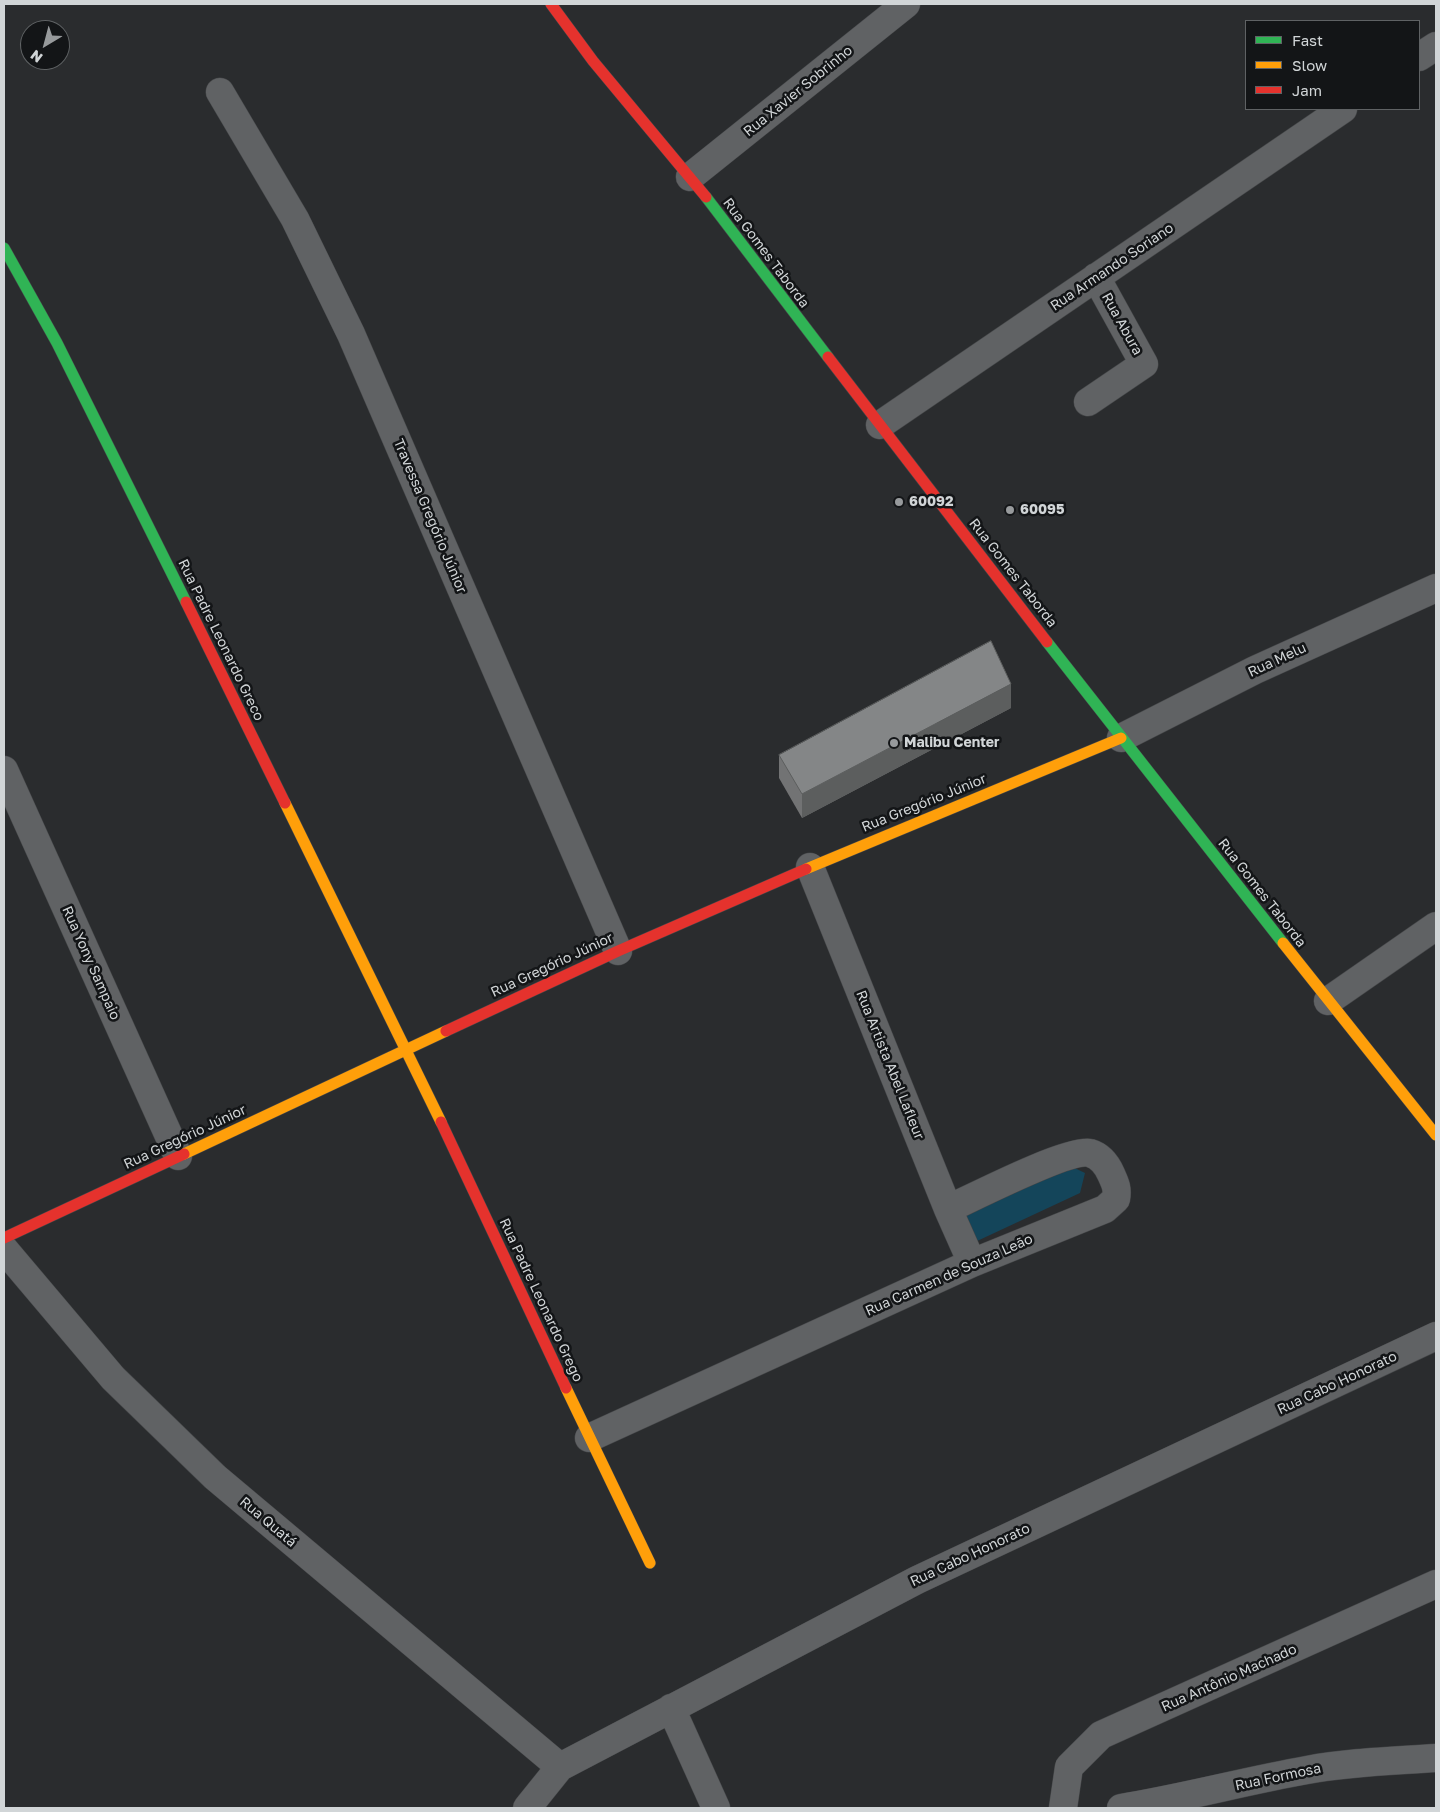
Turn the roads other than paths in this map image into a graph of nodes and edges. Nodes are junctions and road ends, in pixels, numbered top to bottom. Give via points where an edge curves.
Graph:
1 (551, 4) edge
2 (906, 4) edge
3 (1436, 46) edge
4 (1420, 57) edge
5 (220, 92) dead end
6 (1343, 110) edge
7 (690, 177) junction
8 (4, 248) edge
9 (1096, 277) junction
10 (1088, 402) dead end
11 (880, 424) junction
12 (1436, 588) edge
13 (1121, 738) junction
14 (4, 770) edge
15 (810, 867) junction
16 (1436, 926) edge
17 (618, 951) junction
18 (1328, 1001) junction
19 (407, 1049) junction
20 (1436, 1135) edge
21 (178, 1156) junction
22 (948, 1209) junction
23 (4, 1238) edge
24 (4, 1249) edge
25 (972, 1263) junction
26 (1436, 1336) edge
27 (589, 1438) junction
28 (650, 1563) dead end
29 (1436, 1584) edge
30 (671, 1708) junction
31 (1436, 1758) edge
32 (560, 1767) junction
33 (527, 1808) edge
34 (716, 1808) edge
35 (1063, 1808) edge
36 (1121, 1808) edge

1 - 7 main road, Rua Gomes Taborda via 593,62
2 - 7 street, Rua Xavier Sobrinho
3 - 4 street
5 - 17 street, Travessa Gregório Júnior via 295,220 351,334
6 - 9 street, Rua Armando Soriano
7 - 11 main road, Rua Gomes Taborda
8 - 19 main road, Rua Padre Leonardo Greco via 57,343
9 - 10 street, Rua Abura via 1144,364
9 - 11 street, Rua Armando Soriano
11 - 13 main road, Rua Gomes Taborda
12 - 13 street, Rua Melu via 1255,670
13 - 15 main road, Rua Gregório Júnior
13 - 18 main road, Rua Gomes Taborda
14 - 21 street, Rua Yony Sampaio
15 - 17 main road, Rua Gregório Júnior
15 - 22 street, Rua Artista Abel Lafleur
16 - 18 street
17 - 19 main road, Rua Gregório Júnior
18 - 20 main road, Rua Gomes Taborda
19 - 21 main road, Rua Gregório Júnior
19 - 27 main road, Rua Padre Leonardo Grego
21 - 23 main road, Rua Gregório Júnior
22 - 25 street, Rua Artista Abel Lafleur
22 - 25 street, Rua Carmen de Souza Leão via 1053,1160 1087,1153 1107,1165 1117,1186 1116,1199 1105,1209
24 - 32 street, Rua Quatá via 113,1378 215,1477
25 - 27 street, Rua Carmen de Souza Leão
26 - 30 street, Rua Cabo Honorato via 917,1580
27 - 28 main road, Rua Padre Leonardo Grego
29 - 35 street, Rua Antônio Machado via 1101,1735 1069,1767
30 - 32 street, Rua Cabo Honorato
30 - 34 street
31 - 36 street, Rua Formosa via 1307,1770
32 - 33 street, Rua Cabo Honorato

